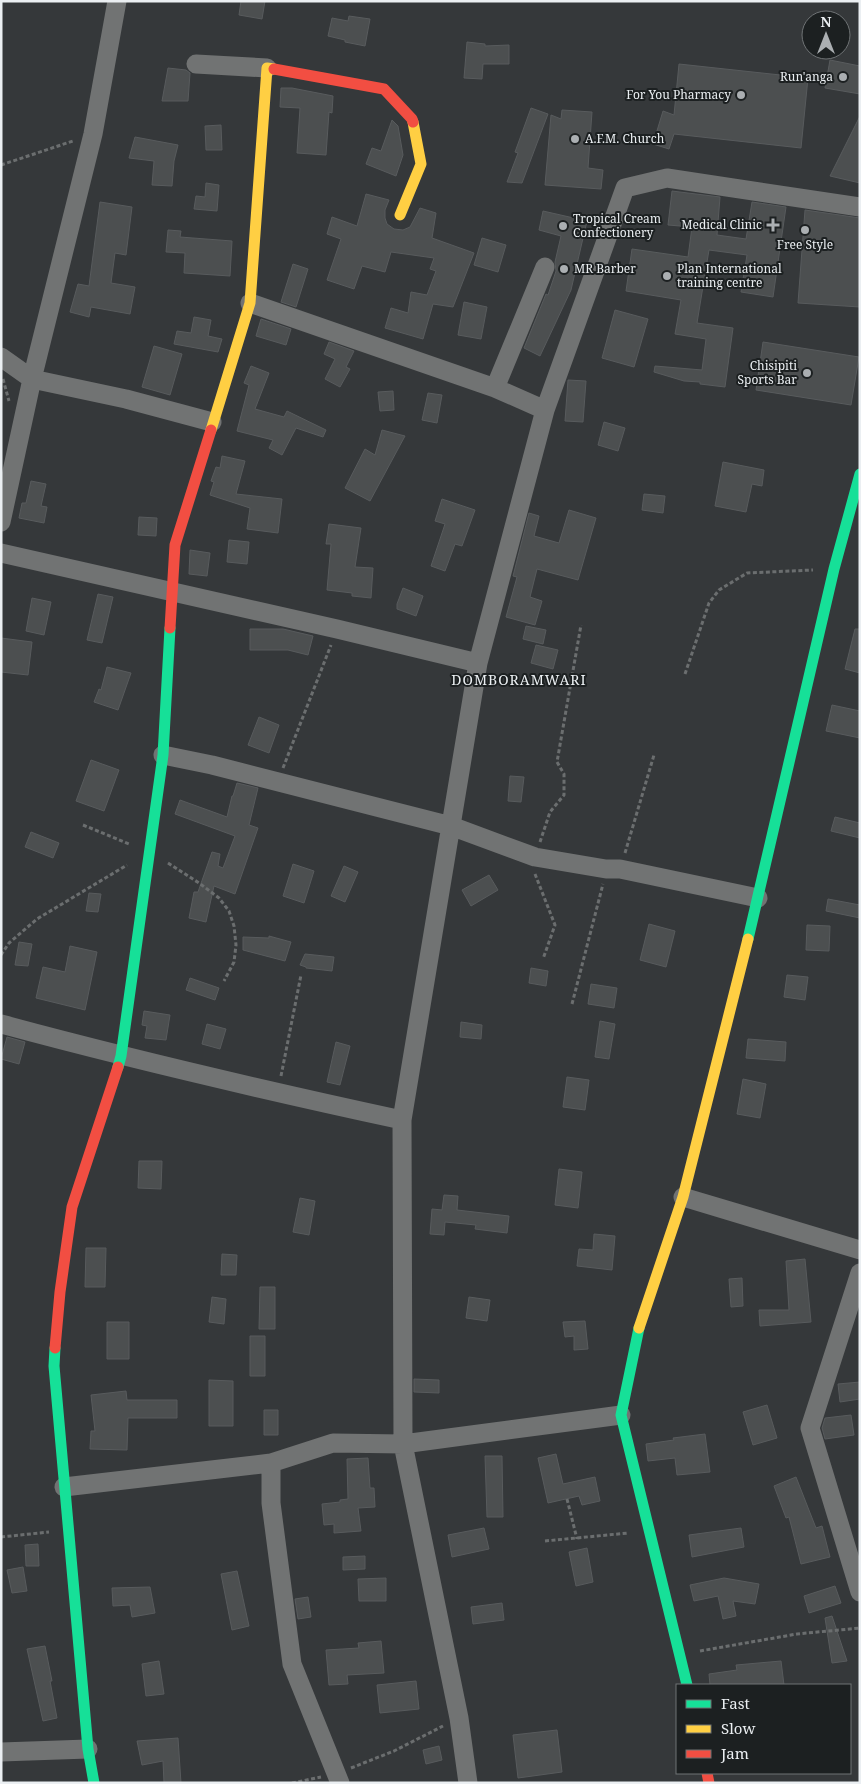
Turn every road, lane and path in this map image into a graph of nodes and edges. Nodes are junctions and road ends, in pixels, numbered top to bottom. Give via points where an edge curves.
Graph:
1 (117, 1) edge
2 (196, 64) dead end
3 (268, 68) junction
4 (93, 134) junction
5 (1, 165) edge
6 (860, 207) edge
7 (400, 215) dead end
8 (545, 267) dead end
9 (250, 303) junction
10 (1, 357) edge
11 (32, 380) junction
12 (495, 388) junction
13 (545, 410) junction
14 (212, 422) junction
15 (860, 474) edge
16 (1, 522) edge
17 (1, 553) edge
18 (834, 569) junction
19 (172, 591) junction
20 (581, 625) dead end
21 (337, 629) junction
22 (478, 663) junction
23 (685, 674) dead end
24 (163, 755) junction
25 (654, 755) dead end
26 (278, 782) junction
27 (83, 825) dead end
28 (451, 826) junction
29 (149, 852) junction
30 (535, 857) junction
31 (613, 869) junction
32 (758, 898) junction
33 (1, 955) edge
34 (543, 959) dead end
35 (300, 975) dead end
36 (224, 981) dead end
37 (572, 1004) dead end
38 (1, 1024) edge
39 (121, 1056) junction
40 (278, 1093) junction
41 (402, 1120) junction
42 (683, 1197) junction
43 (860, 1250) edge
44 (860, 1273) edge
45 (621, 1415) junction
46 (403, 1444) junction
47 (271, 1462) junction
48 (64, 1487) junction
49 (567, 1499) dead end
50 (67, 1530) junction
51 (648, 1531) junction
52 (1, 1537) edge
53 (577, 1539) junction
54 (545, 1542) dead end
55 (860, 1592) edge
56 (860, 1628) edge
57 (680, 1654) junction
58 (687, 1684) edge
59 (459, 1718) junction
60 (88, 1749) junction
61 (1, 1752) edge
62 (338, 1778) edge
63 (94, 1783) edge
64 (292, 1783) edge
65 (468, 1783) edge

1 - 4 street
2 - 3 street
3 - 7 street via 384,89 412,119 421,164
3 - 9 street
4 - 5 path
4 - 11 street
6 - 13 street via 667,178 624,188
8 - 12 street
9 - 12 street
9 - 14 street
10 - 11 street
11 - 14 street via 126,399
11 - 16 street
12 - 13 street
13 - 22 street
14 - 19 street via 175,545
15 - 18 street
17 - 19 street
18 - 23 path via 747,573 719,590 709,603
18 - 32 street
19 - 21 street
19 - 24 street
20 - 30 path via 557,762 564,774 564,795 550,812
21 - 22 street
21 - 26 path
22 - 28 street
24 - 26 street
24 - 29 street
25 - 31 path
26 - 28 street
27 - 29 path
28 - 30 street
28 - 41 street
29 - 33 path via 37,919 9,943
29 - 36 path via 199,883 219,898 229,911 236,945 234,962
29 - 39 street
30 - 31 street
30 - 34 path via 535,872 555,925
31 - 32 street
31 - 37 path via 601,894
32 - 42 street
35 - 40 path
38 - 39 street
39 - 40 street
39 - 48 street via 72,1207 60,1292 54,1366
40 - 41 street
41 - 46 street
42 - 43 street
42 - 45 street via 640,1324
44 - 55 street via 810,1428
45 - 46 street
45 - 51 street
46 - 47 street via 333,1442
46 - 59 street
47 - 48 street
47 - 62 street via 271,1503 292,1664
48 - 50 street
49 - 53 path
50 - 52 path
50 - 60 street
51 - 53 path
51 - 57 street
53 - 54 path
56 - 57 path via 798,1634
57 - 58 street
59 - 62 path
59 - 65 street
60 - 61 street
60 - 63 street
62 - 64 path

